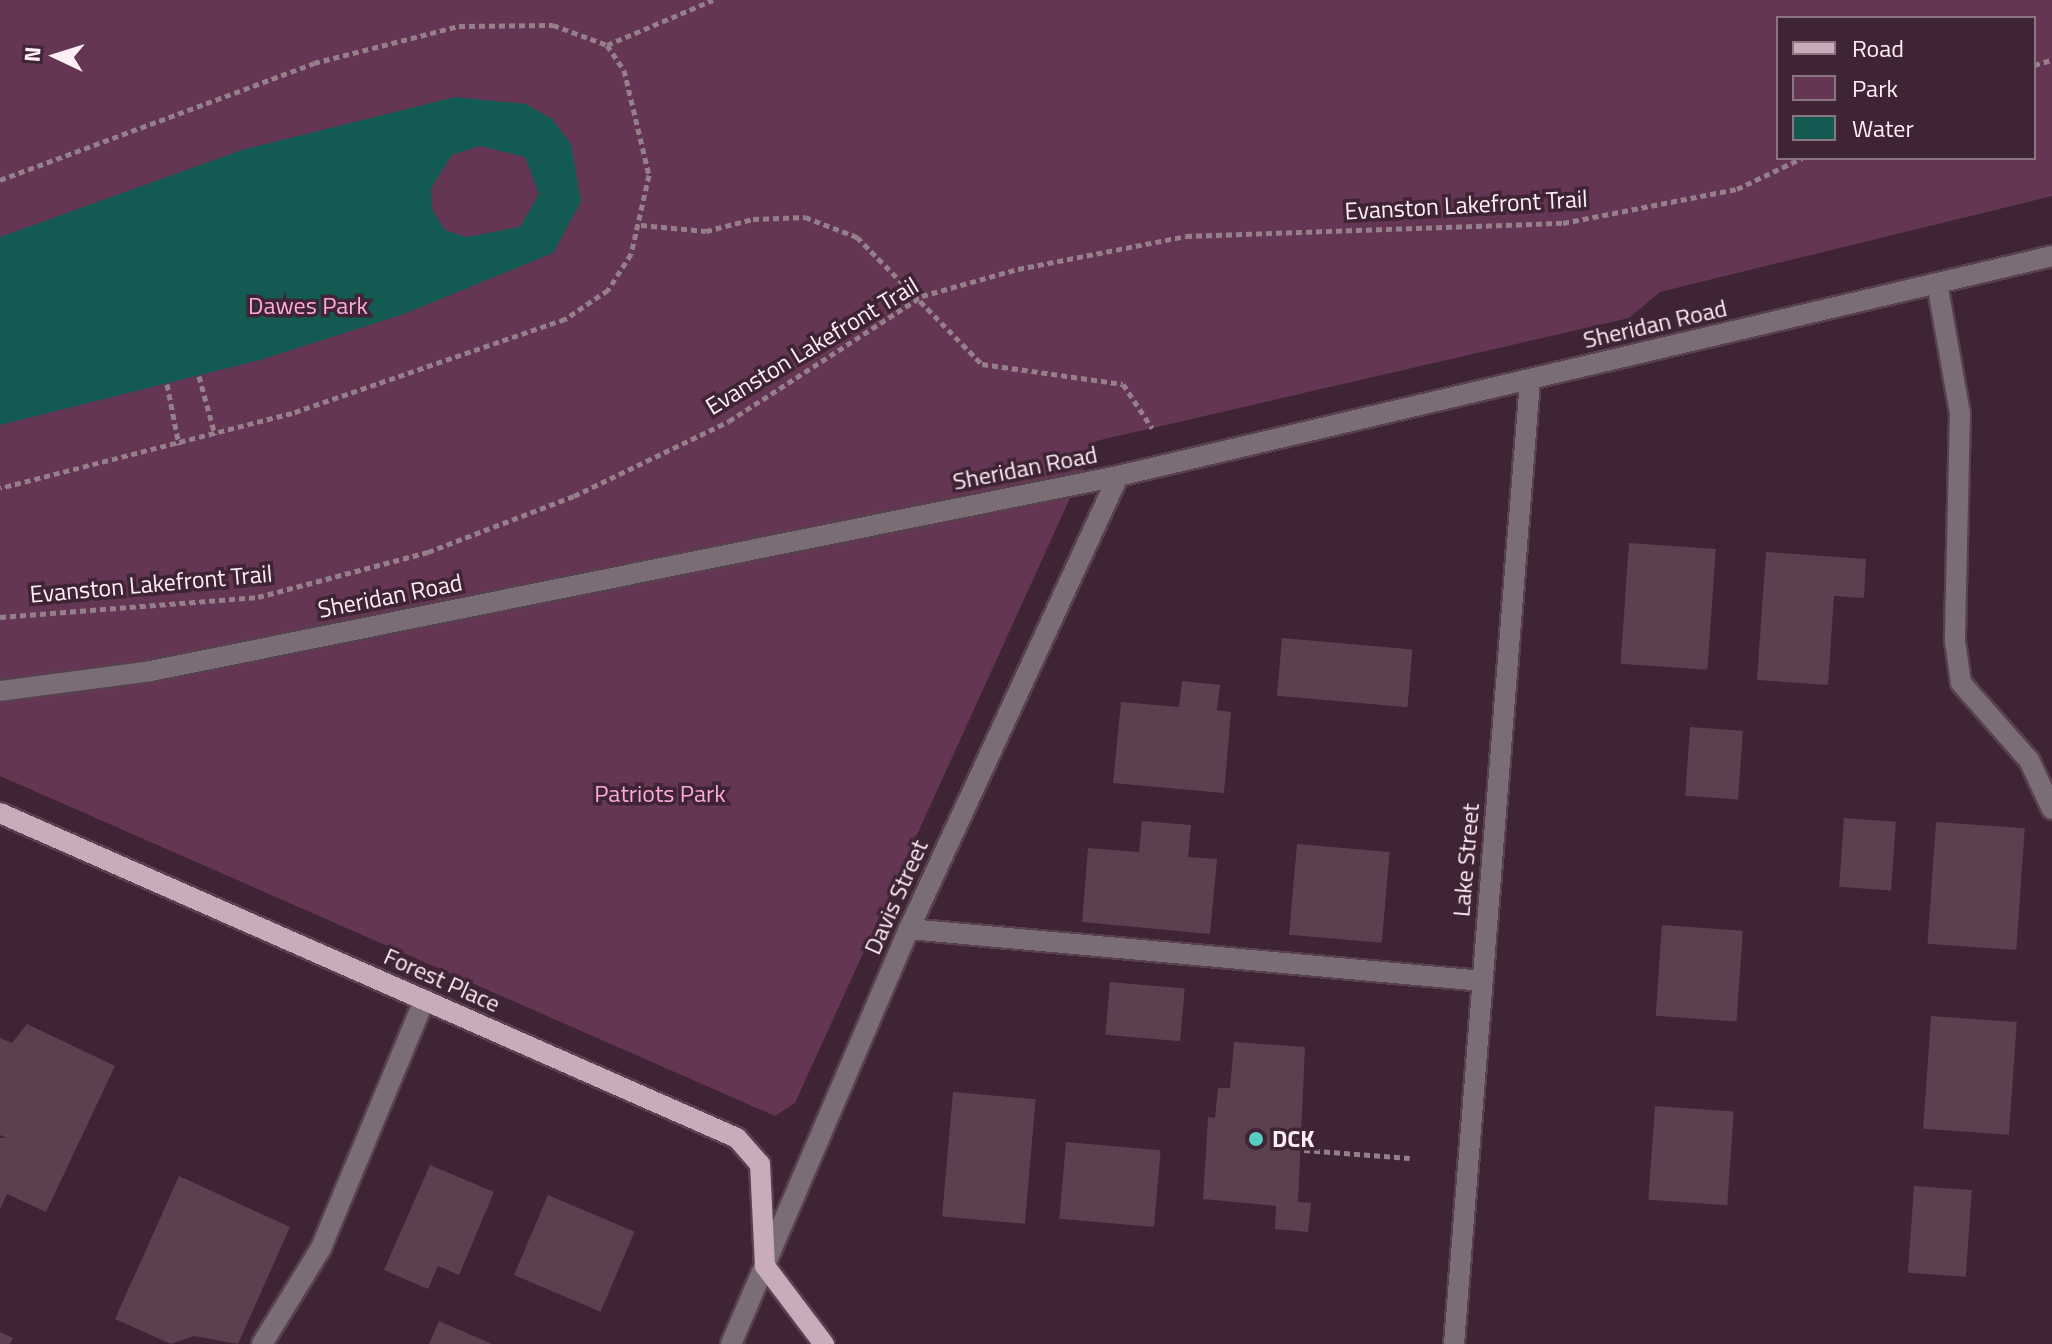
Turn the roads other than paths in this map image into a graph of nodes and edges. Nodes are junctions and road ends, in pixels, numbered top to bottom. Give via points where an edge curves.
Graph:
1 (2052, 256) edge
2 (1937, 283) junction
3 (1530, 380) junction
4 (1118, 476) junction
5 (0, 691) edge
6 (2052, 809) edge
7 (0, 813) edge
8 (909, 929) junction
9 (1483, 981) junction
10 (424, 1000) junction
11 (765, 1266) junction
12 (262, 1344) edge
13 (731, 1344) edge
14 (824, 1344) edge
15 (1454, 1344) edge

1 - 2 street, Sheridan Road
2 - 3 street, Sheridan Road
2 - 6 street via 1960,413 1955,641 1961,683 2029,760
3 - 4 street, Sheridan Road
3 - 9 street, Lake Street
4 - 5 street, Sheridan Road via 151,671
4 - 8 street, Davis Street
7 - 10 main road, Forest Place
8 - 9 street
8 - 11 street, Davis Street
9 - 15 street, Lake Street
10 - 11 main road, Forest Place via 737,1138 760,1164
10 - 12 street via 321,1248
11 - 13 street, Davis Street
11 - 14 main road

